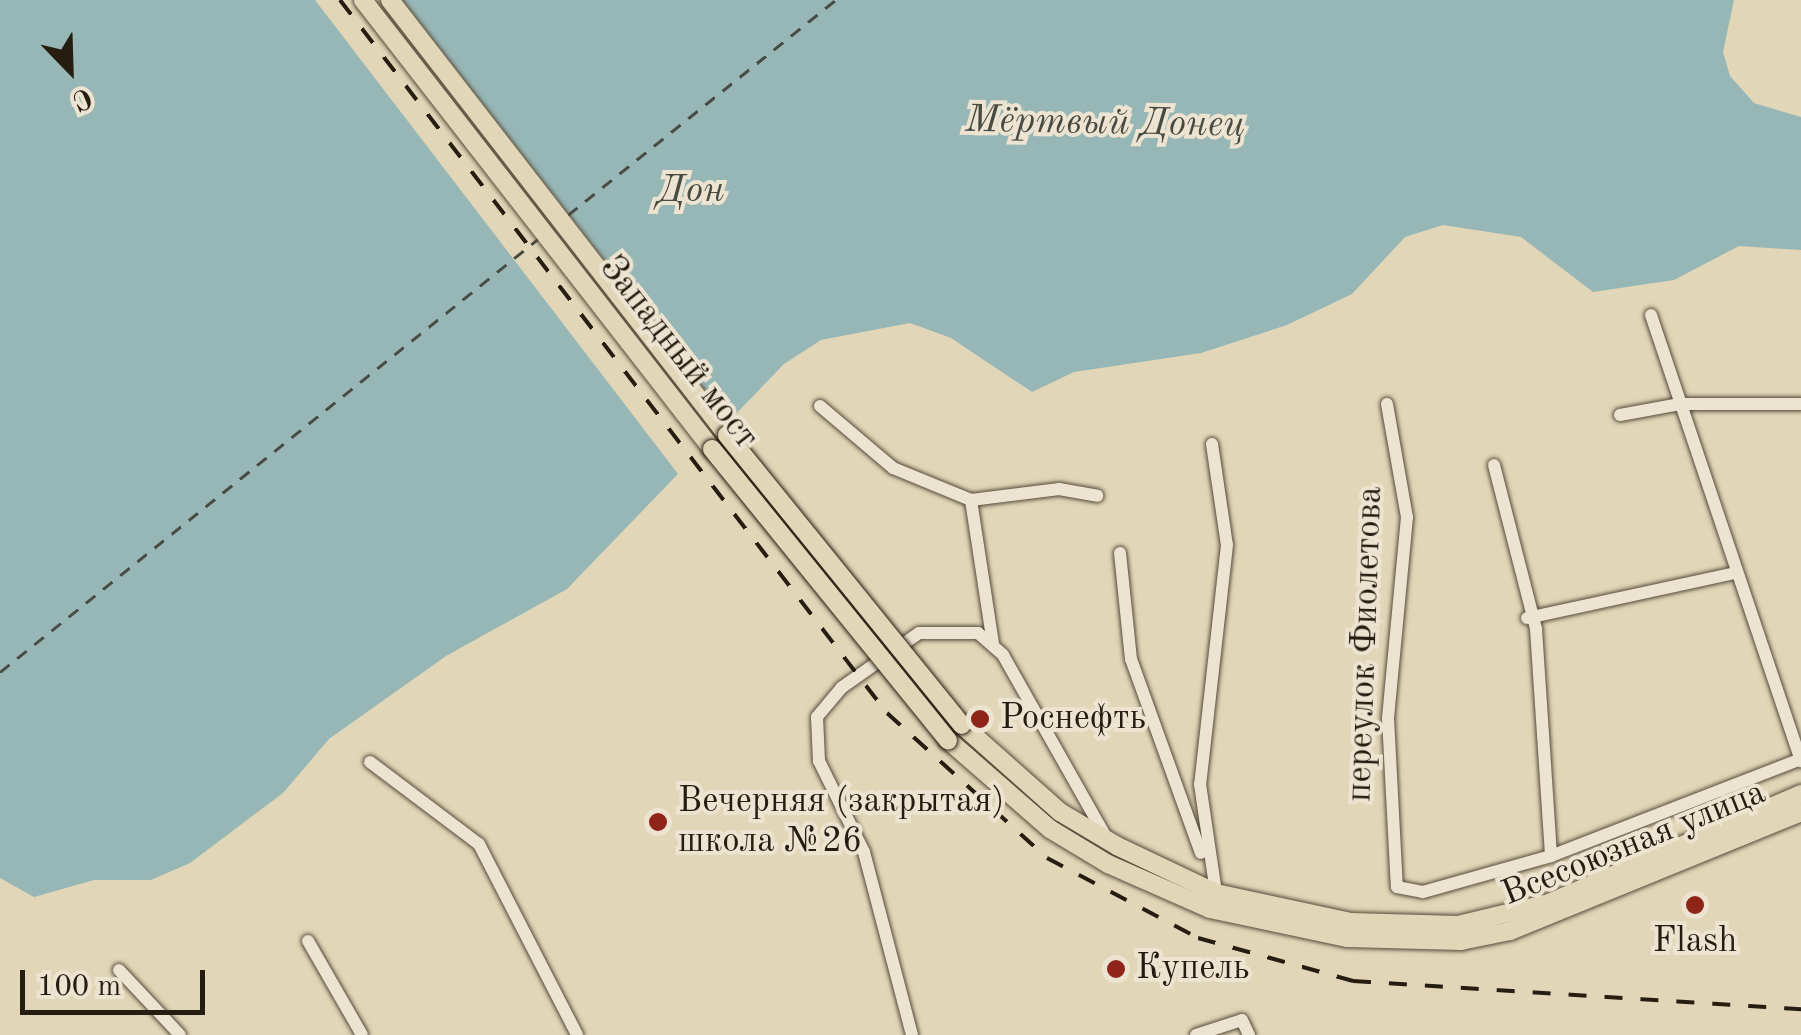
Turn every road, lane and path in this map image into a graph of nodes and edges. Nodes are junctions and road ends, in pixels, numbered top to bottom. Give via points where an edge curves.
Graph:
1 (364, 0) edge
2 (390, 0) edge
3 (1651, 316) dead end
4 (1387, 404) dead end
5 (1680, 404) junction
6 (1801, 404) edge
7 (820, 406) dead end
8 (1620, 415) dead end
9 (1212, 444) dead end
10 (1494, 466) dead end
11 (1097, 496) dead end
12 (971, 500) junction
13 (1120, 554) dead end
14 (1736, 572) junction
15 (1527, 618) junction
16 (993, 642) junction
17 (962, 726) joint
18 (948, 740) joint
19 (1800, 760) edge
20 (370, 762) dead end
21 (1801, 794) edge
22 (1801, 812) edge
23 (1090, 830) junction
24 (1108, 841) junction
25 (1082, 849) junction
26 (1551, 856) junction
27 (1207, 870) junction
28 (1216, 893) junction
29 (308, 941) dead end
30 (120, 970) dead end
31 (180, 1035) edge
32 (362, 1035) edge
33 (577, 1035) edge
34 (912, 1035) edge
35 (1196, 1035) edge
36 (1249, 1035) edge

1 - 18 highway, Западный мост, bridge via 842,619
2 - 17 highway, Западный мост, bridge via 857,606
3 - 5 street
4 - 26 street, переулок Фиолетова via 1407,517 1388,718 1397,887 1423,892
5 - 6 street
5 - 8 street
5 - 14 street
7 - 12 street via 892,468
9 - 27 street via 1227,545 1200,784
10 - 15 street
11 - 12 street via 1059,489
12 - 16 street
13 - 27 street via 1130,659
14 - 15 street
14 - 19 street
15 - 26 street via 1536,629
16 - 24 street
16 - 34 street via 955,627 919,633 841,688 817,717 819,761 864,852
17 - 23 highway, Всесоюзная улица
18 - 25 highway, Всесоюзная улица
19 - 26 street
20 - 33 street via 479,844
21 - 28 highway, Всесоюзная улица via 1549,903 1458,925 1335,920
22 - 25 highway, Всесоюзная улица via 1557,918 1461,941 1286,929 1210,908
23 - 24 highway, Всесоюзная улица
23 - 25 street
24 - 28 highway, Всесоюзная улица
27 - 28 street
29 - 32 street
30 - 31 street
35 - 36 street via 1242,1020

